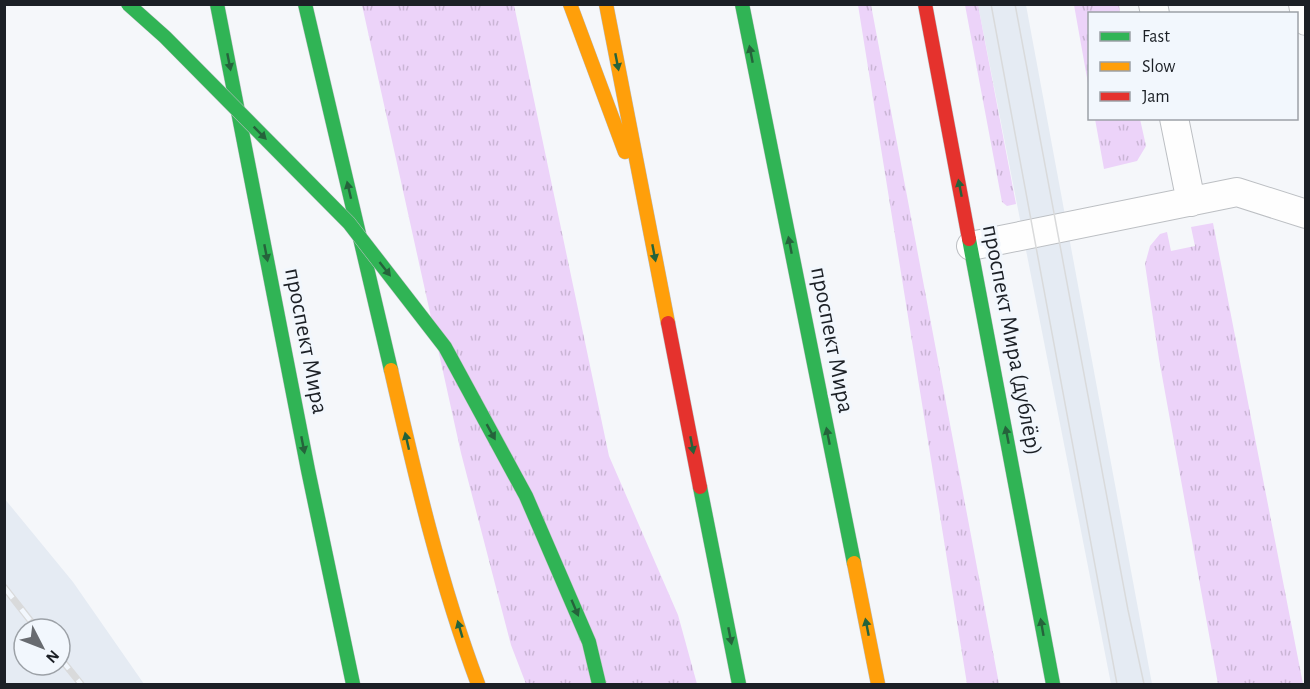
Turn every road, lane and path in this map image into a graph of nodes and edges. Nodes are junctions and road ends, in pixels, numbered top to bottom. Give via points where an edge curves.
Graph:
1 (128, 4) edge
2 (217, 4) edge
3 (305, 4) edge
4 (570, 4) edge
5 (606, 4) edge
6 (742, 4) edge
7 (925, 4) edge
8 (1303, 4) edge
9 (1305, 21) edge
10 (1174, 120) edge
11 (644, 200) junction
12 (1191, 202) junction
13 (1305, 214) edge
14 (971, 246) junction
15 (353, 684) edge
16 (478, 684) edge
17 (598, 684) edge
18 (739, 684) edge
19 (878, 684) edge
20 (1053, 684) edge

1 -> 17 main road, bridge via 349,223 444,347 526,496 589,642
2 -> 15 main road, проспект Мира
16 -> 3 main road via 411,458
4 - 11 main road
5 -> 11 main road
19 -> 6 main road, проспект Мира
14 -> 7 main road, проспект Мира (дублёр)
8 - 9 lane
10 - 12 lane
11 -> 18 main road
12 - 13 lane via 1237,192
12 - 14 lane
20 -> 14 main road, проспект Мира (дублёр)

